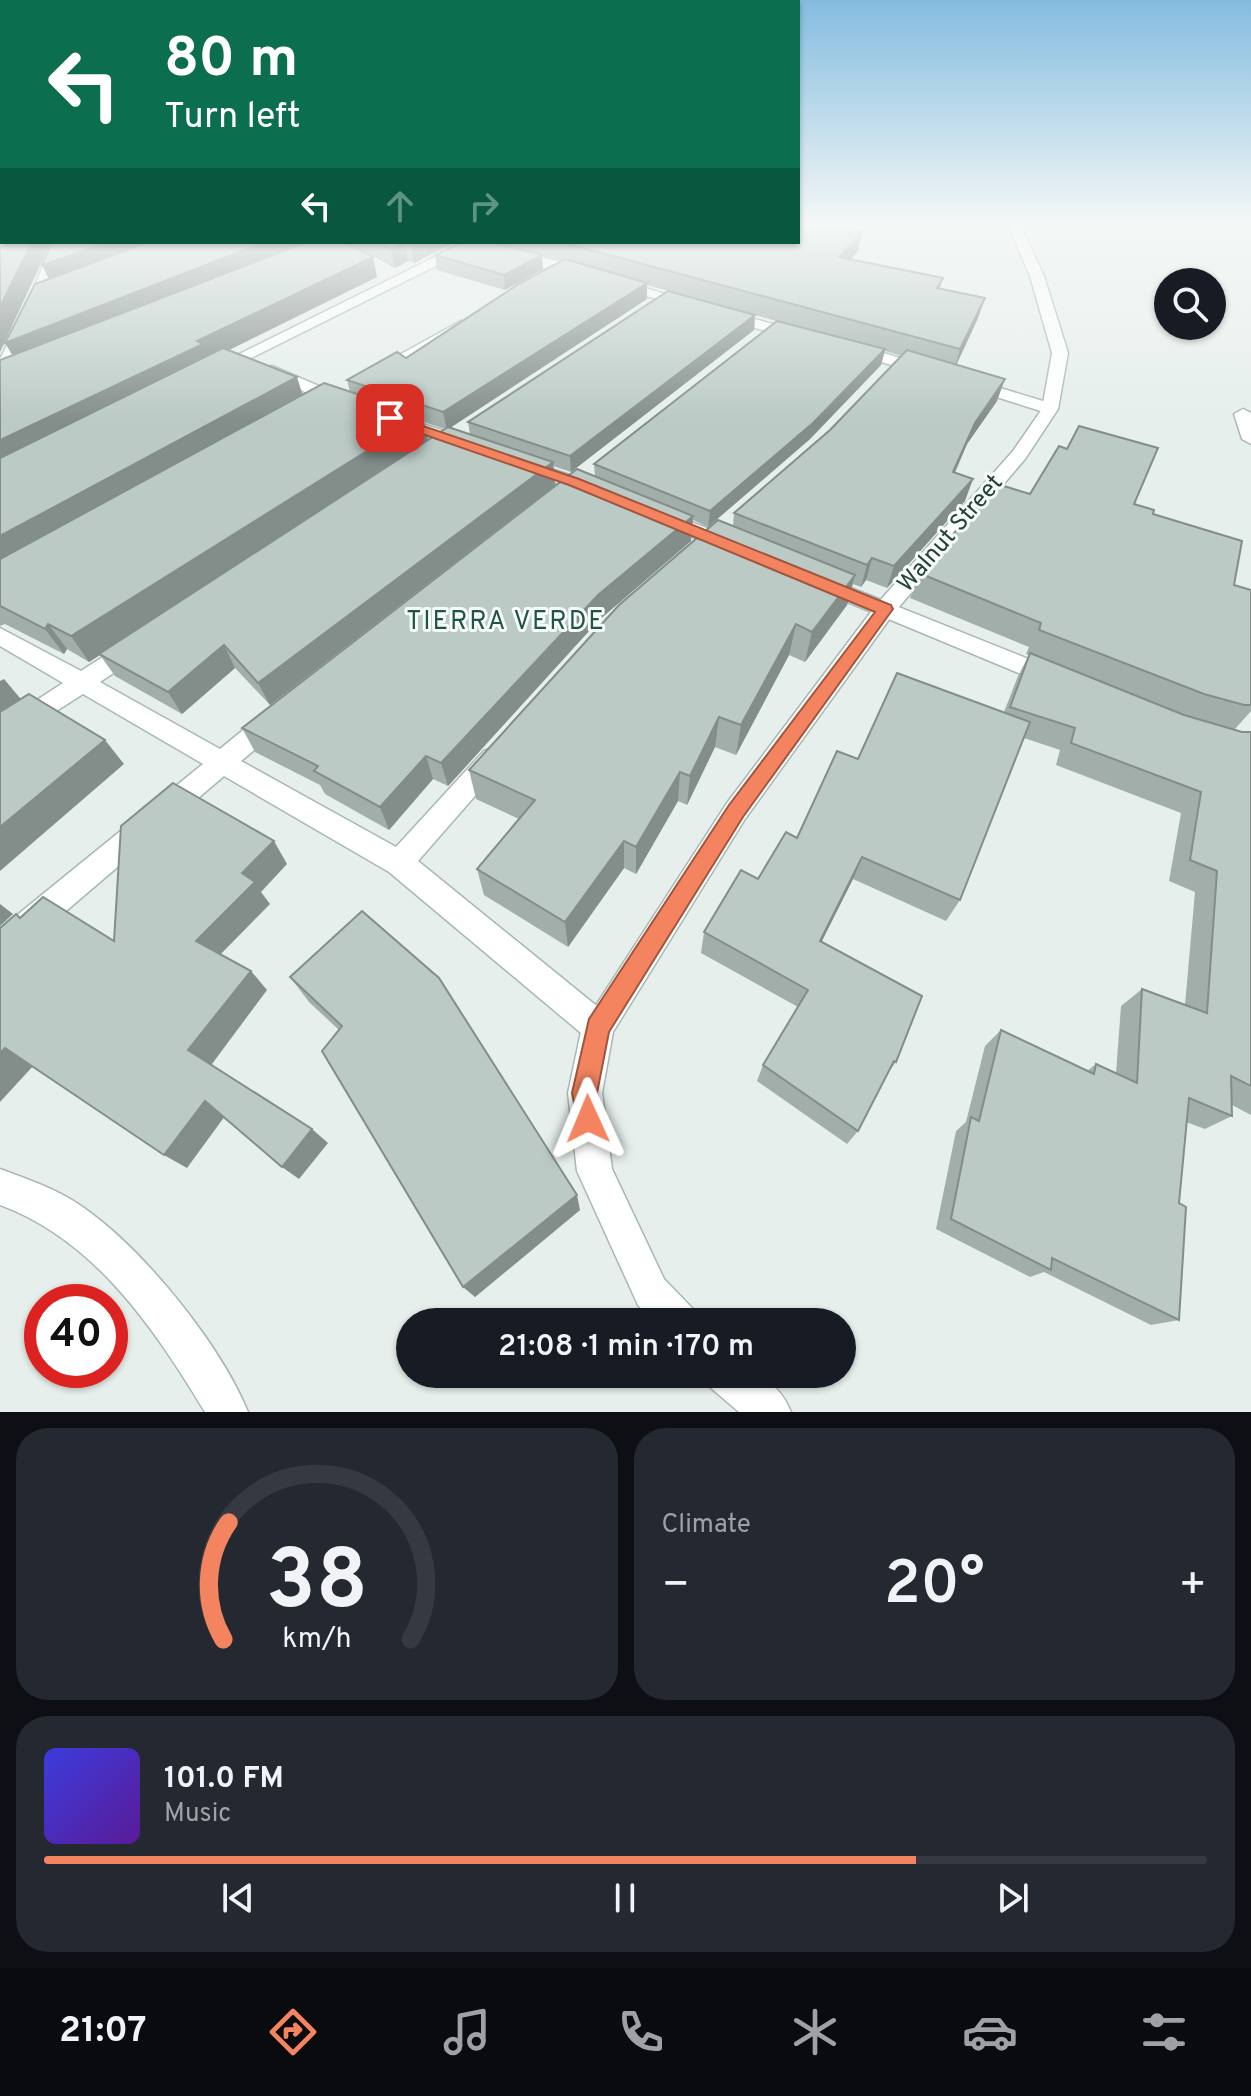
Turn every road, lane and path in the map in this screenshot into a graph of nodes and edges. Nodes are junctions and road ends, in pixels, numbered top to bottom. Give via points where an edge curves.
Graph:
1 (46, 291) edge
2 (362, 291) edge
3 (644, 291) edge
4 (1041, 291) edge
5 (665, 297) junction
6 (480, 313) edge
7 (639, 313) edge
8 (771, 328) junction
9 (813, 339) edge
10 (841, 346) edge
11 (746, 347) edge
12 (241, 357) junction
13 (898, 361) junction
14 (5, 376) edge
15 (199, 378) edge
16 (878, 382) edge
17 (323, 403) junction
18 (1050, 409) junction
19 (1243, 414) dead end
20 (475, 421) edge
21 (450, 438) junction
22 (1251, 439) edge
23 (424, 455) edge
24 (598, 463) edge
25 (574, 482) junction
26 (616, 499) edge
27 (549, 501) edge
28 (643, 510) edge
29 (736, 517) edge
30 (713, 538) junction
31 (756, 556) edge
32 (690, 558) edge
33 (799, 574) edge
34 (885, 609) junction
35 (0, 636) edge
36 (149, 638) edge
37 (83, 681) junction
38 (1074, 686) edge
39 (294, 704) edge
40 (0, 737) edge
41 (504, 746) edge
42 (221, 761) junction
43 (399, 863) junction
44 (0, 948) edge
45 (598, 1027) junction
46 (0, 1187) edge
47 (665, 1308) edge
48 (742, 1388) edge
49 (228, 1412) edge
50 (771, 1412) edge

1 - 14 street
2 - 12 street
3 - 5 street
4 - 18 street via 1060,353
5 - 7 street
5 - 8 street
6 - 17 street
8 - 9 street
8 - 11 street
10 - 13 street
12 - 15 street
12 - 17 street
13 - 16 street
13 - 18 street
17 - 21 street
18 - 34 street, Walnut Street via 1019,455
19 - 22 street
20 - 21 street
21 - 23 street
21 - 25 street
24 - 25 street
25 - 26 street
25 - 27 street
28 - 30 street
29 - 30 street
30 - 31 street
30 - 32 street
33 - 34 street
34 - 38 street
34 - 45 street, Walnut Street via 736,811
35 - 37 street
36 - 37 street
37 - 40 street
37 - 42 street
39 - 42 street
41 - 43 street
42 - 43 street
42 - 44 street
43 - 45 street
45 - 47 street, Walnut Street via 585,1093 595,1171 651,1292
46 - 49 street via 41,1202 105,1248 181,1336
48 - 50 street

